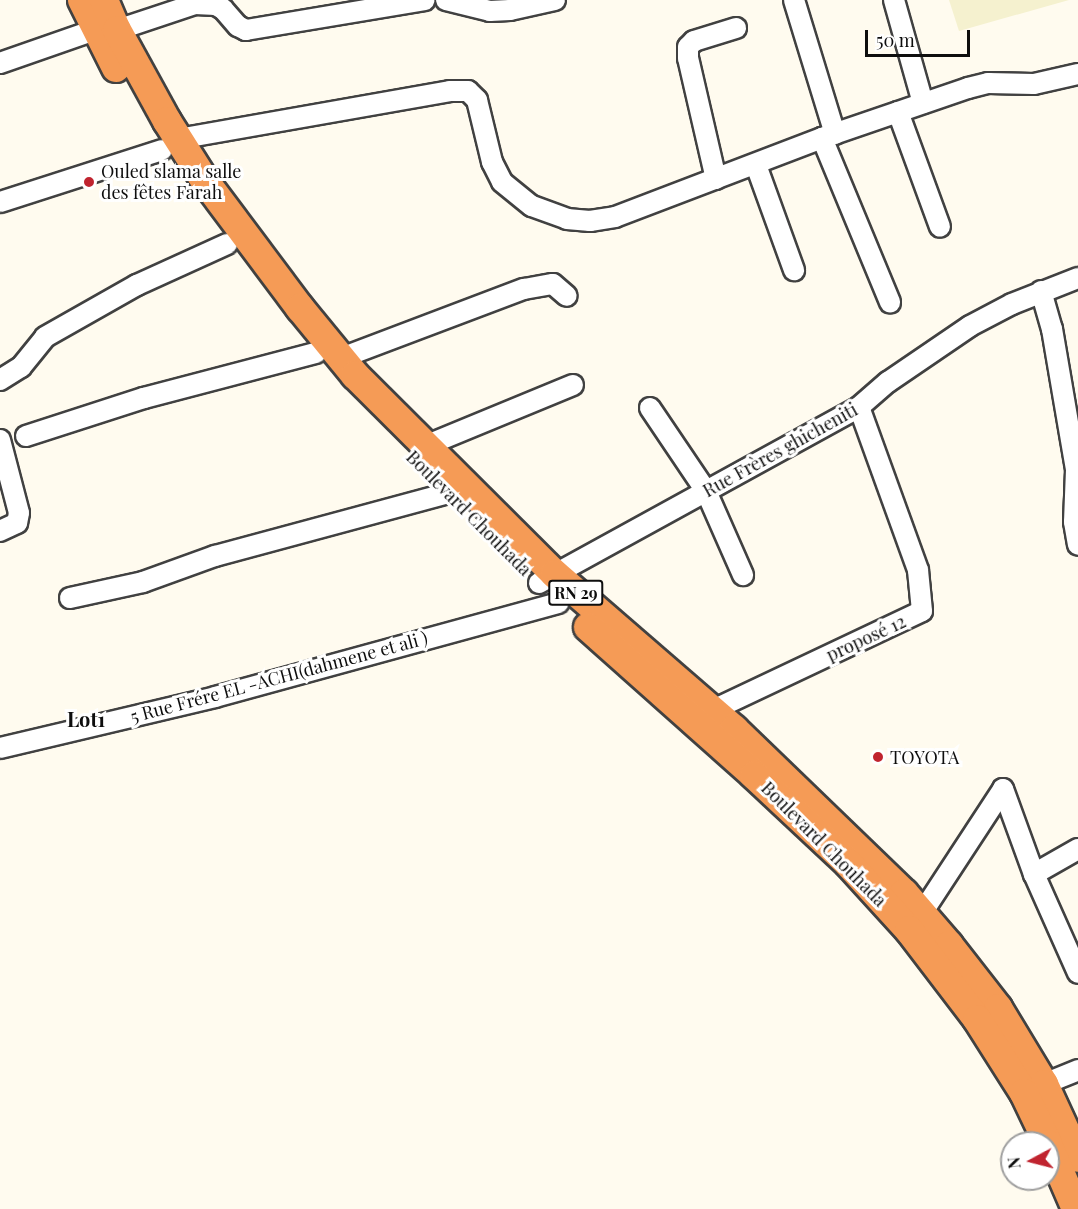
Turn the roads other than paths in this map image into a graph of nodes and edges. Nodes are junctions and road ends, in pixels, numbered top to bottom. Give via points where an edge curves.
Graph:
1 (82, 0) edge
2 (104, 0) edge
3 (425, 0) edge
4 (446, 0) edge
5 (555, 0) edge
6 (794, 0) edge
7 (894, 0) edge
8 (736, 28) dead end
9 (106, 30) junction
10 (0, 63) edge
11 (1078, 74) edge
12 (923, 103) junction
13 (898, 112) junction
14 (828, 136) junction
15 (170, 145) junction
16 (756, 165) junction
17 (716, 179) junction
18 (0, 201) edge
19 (940, 227) dead end
20 (227, 244) junction
21 (794, 270) dead end
22 (1078, 278) edge
23 (1041, 291) junction
24 (567, 296) dead end
25 (890, 302) dead end
26 (329, 356) junction
27 (0, 380) edge
28 (573, 385) dead end
29 (859, 407) junction
30 (650, 408) dead end
31 (26, 435) dead end
32 (425, 446) junction
33 (1, 449) edge
34 (705, 491) junction
35 (448, 493) junction
36 (0, 531) edge
37 (1078, 545) edge
38 (743, 575) dead end
39 (551, 587) junction
40 (70, 598) dead end
41 (713, 710) junction
42 (0, 748) edge
43 (1078, 849) edge
44 (1034, 874) junction
45 (922, 913) junction
46 (1078, 974) edge
47 (1078, 1070) edge
48 (1044, 1084) junction
49 (1055, 1131) edge
50 (1058, 1131) edge
51 (1060, 1137) edge
52 (1060, 1140) edge
53 (1078, 1158) edge
54 (1076, 1209) edge

1 - 9 highway, RN 29
2 - 9 highway, RN 29
3 - 9 street via 246,30 216,5 195,4
4 - 5 street via 490,11
6 - 14 street
7 - 12 street
8 - 17 street via 688,46
9 - 10 street
9 - 15 highway, RN 29
11 - 12 street via 1034,84 988,83
12 - 13 street
13 - 14 street
13 - 19 street
14 - 16 street
14 - 25 street
15 - 17 street via 450,91 468,91 477,100 492,162 502,182 532,206 567,219 615,218
15 - 18 street
15 - 20 highway, Boulevard Chouhada / RN 29
15 - 26 highway, RN 29 via 205,181
16 - 17 street
16 - 21 street
20 - 26 highway, Boulevard Chouhada / RN 29
20 - 27 street via 137,285 52,332 31,351 21,367
22 - 23 street, Rue Frères ghicheniti
23 - 29 street, Rue Frères ghicheniti via 970,326 888,382
23 - 37 street via 1052,329 1076,470 1074,522
24 - 26 street via 553,284 524,289
26 - 31 street via 144,398
26 - 32 highway, RN 29
26 - 35 highway, Boulevard Chouhada / RN 29 via 384,429
28 - 32 street
29 - 34 street, Rue Frères ghicheniti
29 - 41 street, proposé 12 via 918,570 922,611
30 - 34 street
32 - 39 highway, RN 29
33 - 36 street via 19,513 17,523
34 - 38 street
34 - 39 street, Rue Frères ghicheniti
35 - 39 highway, Boulevard Chouhada / RN 29
35 - 40 street via 215,556 143,582
39 - 41 highway, RN 29
39 - 42 street, 5 Rue Frére EL -ACHI(dahmene et ali ) via 215,697
39 - 49 highway, Boulevard Chouhada / RN 29 via 848,863 909,930
41 - 45 highway, RN 29 via 810,799
43 - 44 street
44 - 45 street via 1003,789
44 - 46 street
45 - 48 highway, RN 29 via 998,1008
47 - 48 street
48 - 50 highway, RN 29
51 - 53 highway, RN 29
52 - 54 highway, Boulevard Chouhada / RN 29

